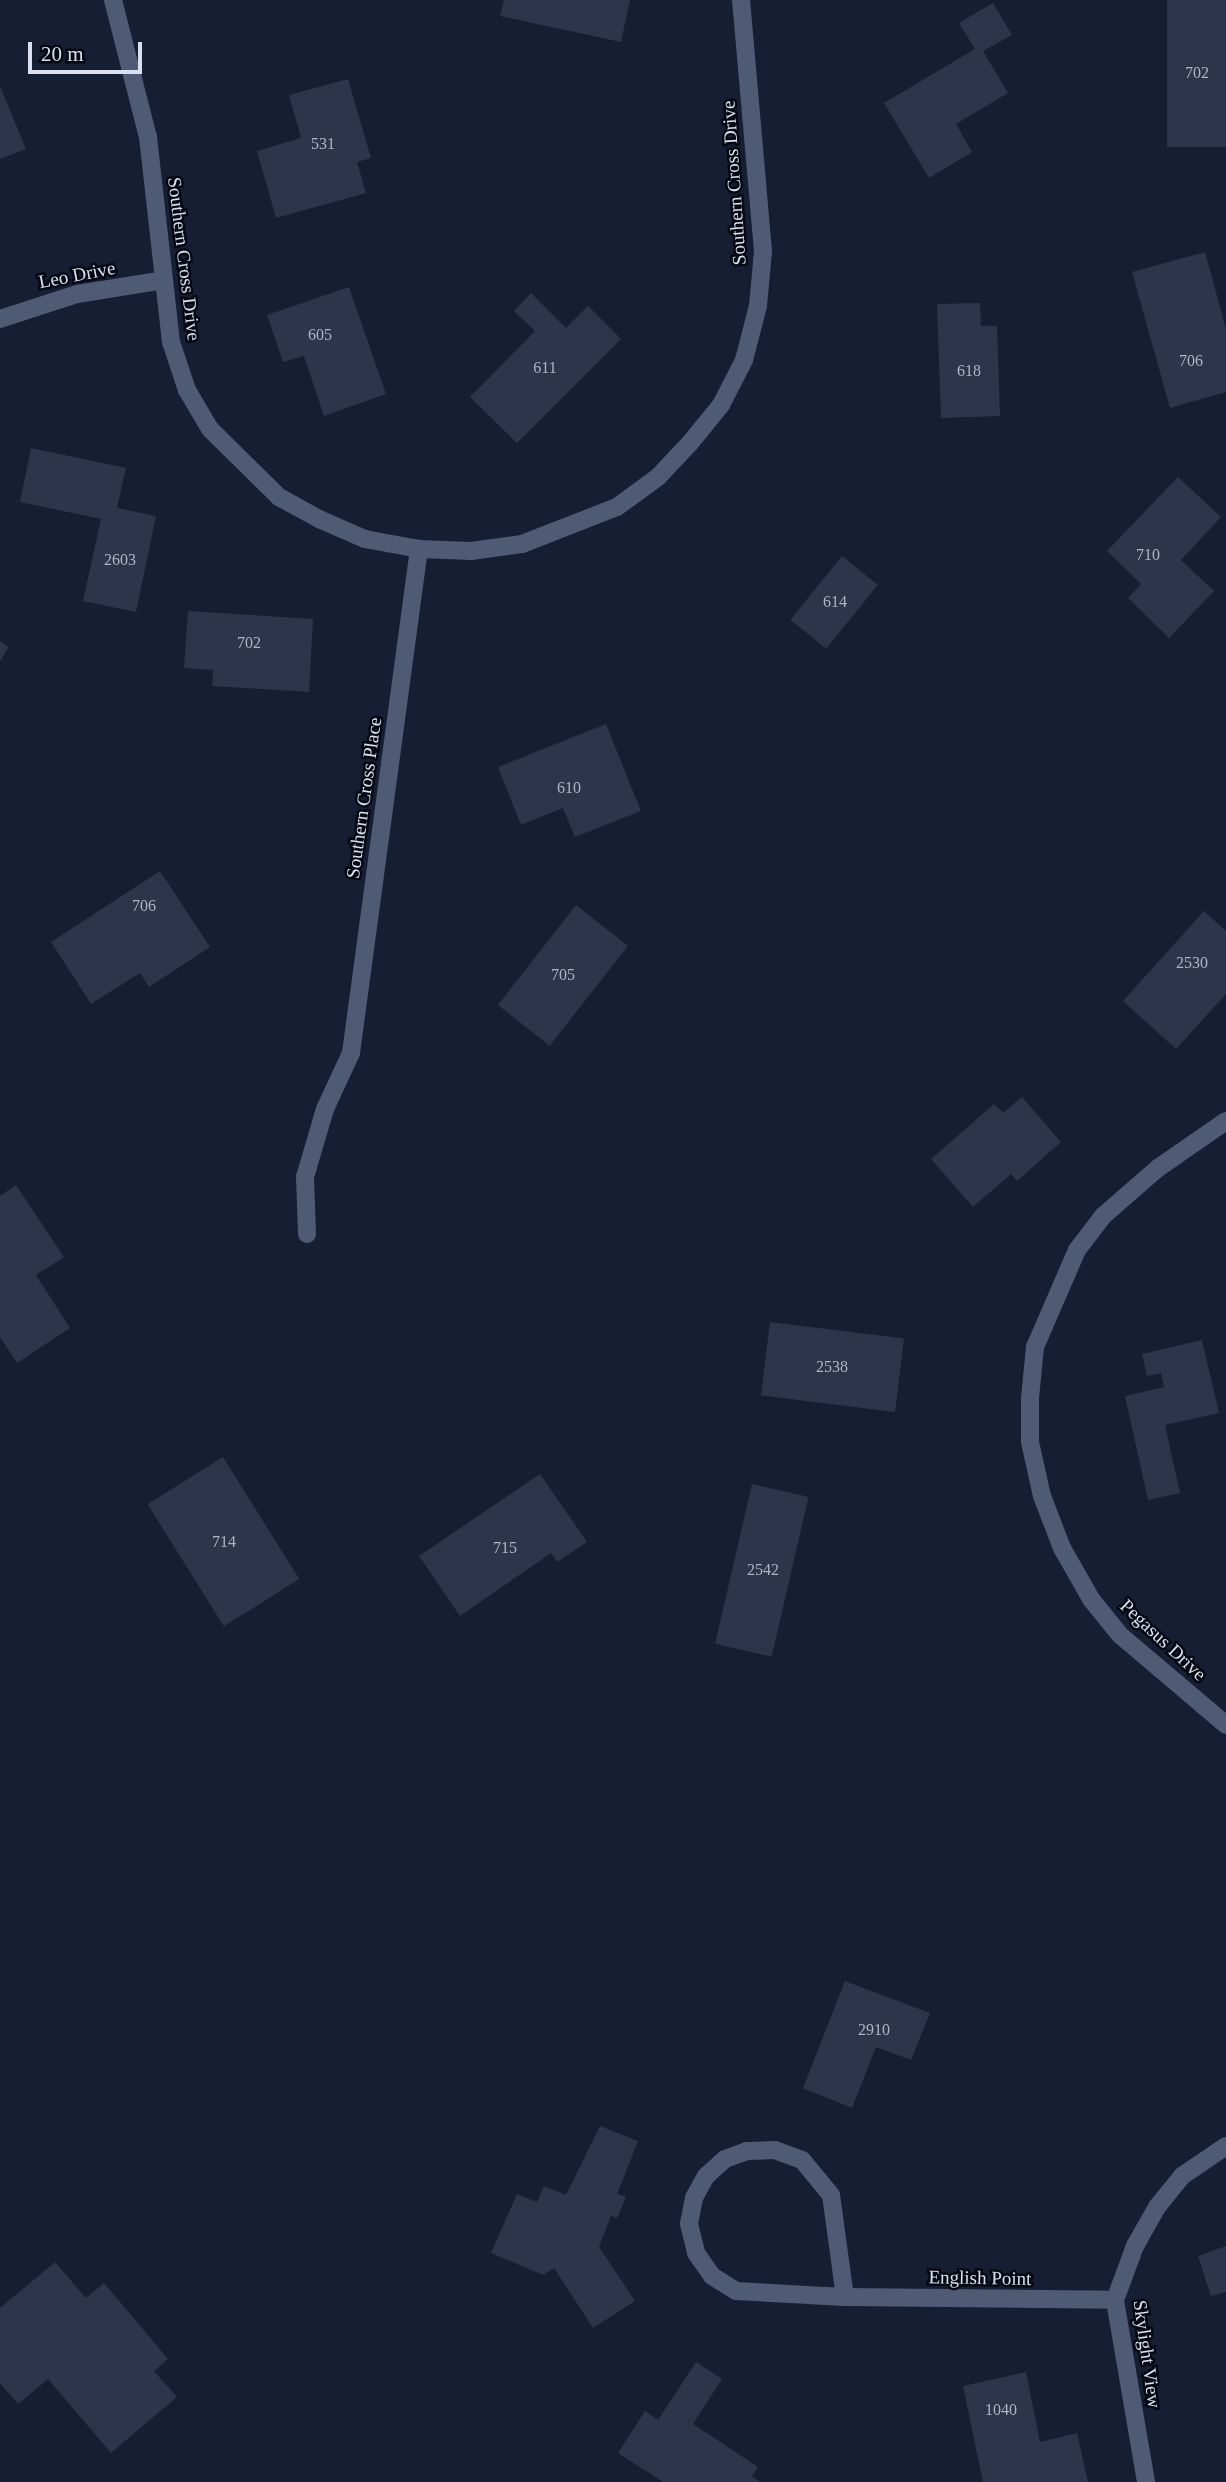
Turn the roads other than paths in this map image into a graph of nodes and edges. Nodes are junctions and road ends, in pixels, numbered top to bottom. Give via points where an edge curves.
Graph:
1 (113, 0) edge
2 (741, 0) edge
3 (164, 281) junction
4 (0, 319) edge
5 (419, 549) junction
6 (1226, 1121) edge
7 (307, 1234) dead end
8 (1226, 1725) edge
9 (1226, 2146) edge
10 (845, 2297) junction
11 (1115, 2300) junction
12 (1146, 2482) edge

1 - 3 street, Southern Cross Drive via 148,137
2 - 5 street, Southern Cross Drive via 763,251 758,306 747,349 721,405 658,477 617,507 522,544 471,551
3 - 4 street, Leo Drive via 77,294
3 - 5 street, Southern Cross Drive via 171,342 187,390 210,429 240,463 279,497 319,519 365,539
5 - 7 street, Southern Cross Place via 351,1053 325,1109 305,1177
6 - 8 street, Pegasus Drive via 1149,1176 1103,1216 1077,1250 1035,1347 1030,1398 1030,1442 1041,1496 1062,1548 1091,1599 1120,1635
9 - 11 street, Skylight View via 1182,2176 1157,2207 1135,2246
10 - 10 street, English Point via 744,2294 712,2276 696,2253 689,2224 694,2198 706,2176 725,2159 747,2151 775,2150 802,2160 831,2195
10 - 11 street, English Point
11 - 12 street, Skylight View

